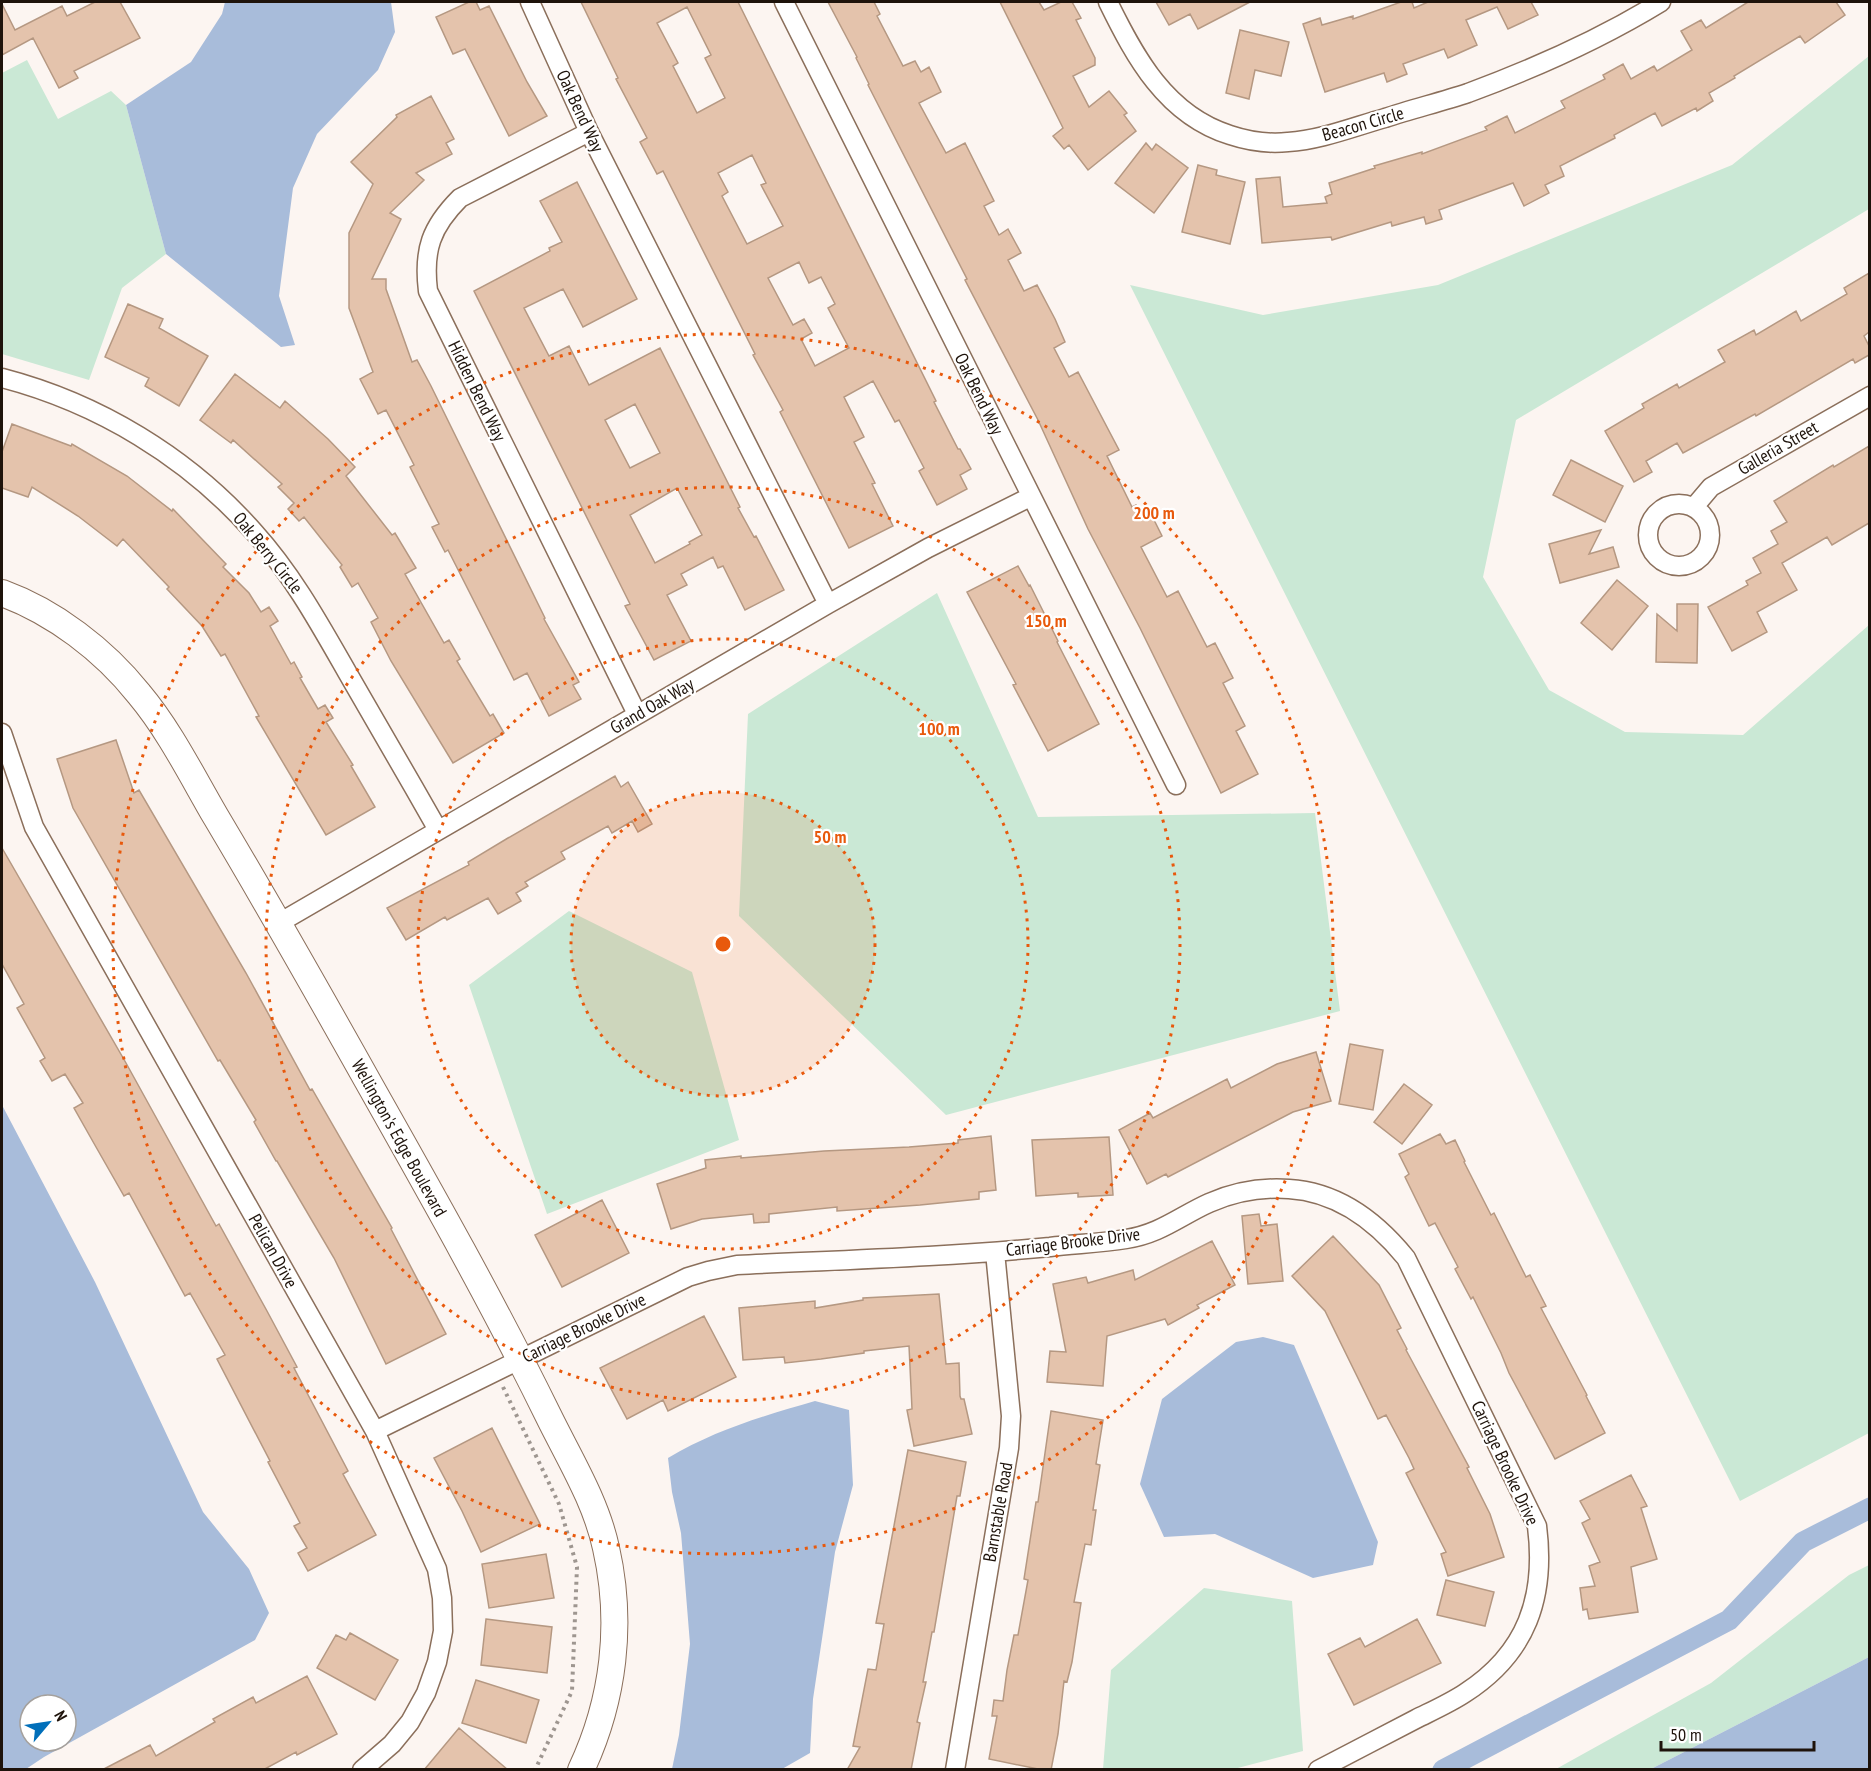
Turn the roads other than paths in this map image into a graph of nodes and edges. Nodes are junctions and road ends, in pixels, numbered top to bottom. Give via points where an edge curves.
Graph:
1 (530, 2) edge
2 (784, 2) edge
3 (1108, 2) edge
4 (1661, 2) edge
5 (589, 132) junction
6 (2, 378) edge
7 (1869, 396) edge
8 (1030, 497) junction
9 (1694, 507) dead end
10 (2, 592) edge
11 (828, 604) junction
12 (637, 714) junction
13 (2, 733) edge
14 (1176, 785) dead end
15 (438, 830) junction
16 (279, 922) junction
17 (995, 1252) junction
18 (521, 1359) junction
19 (375, 1431) junction
20 (362, 1770) edge
21 (581, 1770) edge
22 (955, 1770) edge
23 (1318, 1770) edge

1 - 5 street, Oak Bend Way
2 - 8 street, Oak Bend Way
3 - 4 street, Beacon Circle via 1140,63 1176,104 1200,122 1228,135 1259,142 1288,142 1318,138 1467,93 1589,40
5 - 11 street, Oak Bend Way
5 - 12 street, Hidden Bend Way via 460,198 435,228 425,269 428,291
6 - 15 street, Oak Berry Circle via 54,394 140,436 192,473 254,531 311,609
7 - 9 street, Galleria Street via 1711,487
8 - 11 street, Grand Oak Way
8 - 14 street, Oak Bend Way
10 - 16 street, Wellington's Edge Boulevard via 79,636 137,691 154,712
11 - 12 street, Grand Oak Way
12 - 15 street, Grand Oak Way
13 - 19 street, Pelican Drive via 34,827
15 - 16 street, Grand Oak Way
16 - 18 street, Wellington's Edge Boulevard
17 - 18 street, Carriage Brooke Drive via 737,1265 708,1270
17 - 22 street, Barnstable Road via 1011,1416 1009,1448
17 - 23 street, Carriage Brooke Drive via 1128,1239 1159,1230 1234,1194 1291,1189 1333,1199 1364,1216 1406,1258 1537,1526 1539,1583 1522,1634 1488,1677 1464,1694
18 - 19 street, Carriage Brooke Drive
18 - 21 street, Wellington's Edge Boulevard via 594,1508 613,1584 612,1669 604,1708
19 - 20 street, Pelican Drive via 437,1569 443,1630 426,1693 410,1722

